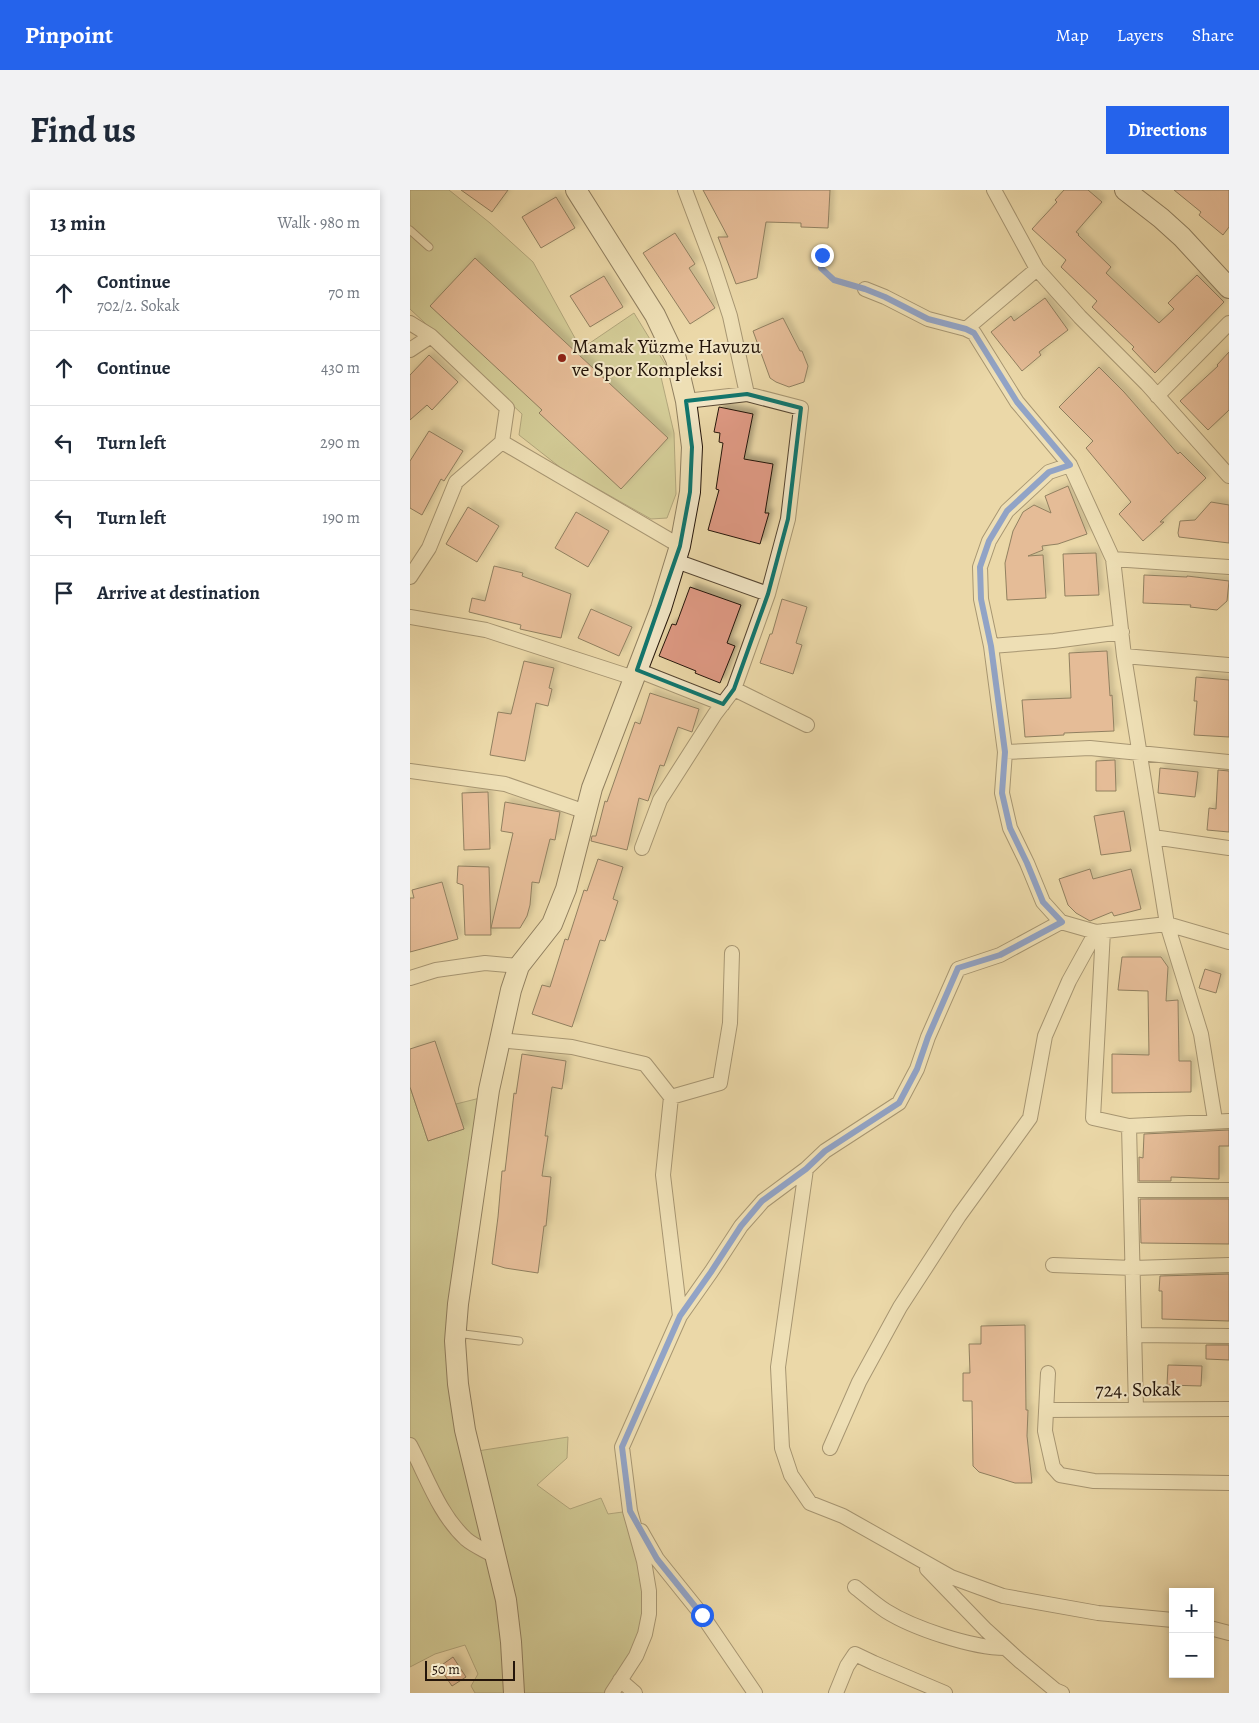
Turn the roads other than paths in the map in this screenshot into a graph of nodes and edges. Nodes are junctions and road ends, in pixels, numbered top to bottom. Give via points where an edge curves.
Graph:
1 (576, 190) edge
2 (685, 190) edge
3 (994, 190) edge
4 (1125, 190) edge
5 (410, 230) edge
6 (429, 247) dead end
7 (1037, 269) junction
8 (1229, 288) edge
9 (865, 289) road end
10 (1229, 323) edge
11 (410, 324) edge
12 (966, 329) junction
13 (431, 336) junction
14 (410, 350) edge
15 (747, 394) junction
16 (1157, 396) junction
17 (686, 401) junction
18 (502, 442) junction
19 (1070, 465) junction
20 (1229, 476) edge
21 (678, 554) junction
22 (1113, 559) junction
23 (1229, 567) edge
24 (410, 577) edge
25 (768, 594) junction
26 (410, 617) edge
27 (1122, 632) junction
28 (991, 646) junction
29 (1124, 656) junction
30 (1229, 665) edge
31 (636, 674) junction
32 (734, 689) junction
33 (724, 704) junction
34 (807, 725) dead end
35 (1005, 752) junction
36 (1140, 753) junction
37 (1229, 762) edge
38 (410, 772) edge
39 (586, 812) junction
40 (1153, 836) junction
41 (642, 848) dead end
42 (1229, 848) edge
43 (1062, 922) junction
44 (1167, 924) junction
45 (1099, 931) junction
46 (1229, 942) edge
47 (732, 954) dead end
48 (519, 966) junction
49 (410, 978) edge
50 (499, 1040) junction
51 (671, 1097) junction
52 (1222, 1120) edge
53 (1129, 1126) junction
54 (806, 1169) junction
55 (1131, 1190) junction
56 (1229, 1190) edge
57 (1053, 1265) dead end
58 (1229, 1266) edge
59 (1132, 1268) junction
60 (680, 1316) junction
61 (456, 1333) junction
62 (1134, 1336) junction
63 (1229, 1336) edge
64 (519, 1341) dead end
65 (1048, 1373) dead end
66 (1229, 1408) edge
67 (1136, 1409) junction
68 (1046, 1410) junction
69 (410, 1445) edge
70 (830, 1448) dead end
71 (1229, 1483) edge
72 (630, 1511) junction
73 (496, 1557) junction
74 (918, 1559) junction
75 (855, 1587) dead end
76 (1169, 1620) edge
77 (1214, 1629) edge
78 (1229, 1633) edge
79 (1006, 1648) junction
80 (620, 1680) junction
81 (514, 1693) edge
82 (612, 1693) edge
83 (635, 1693) edge
84 (754, 1693) edge
85 (836, 1693) edge
86 (945, 1693) edge
87 (1062, 1693) edge

1 - 17 main road via 656,315 676,359
2 - 15 street via 730,316
3 - 7 street
4 - 8 main road via 1182,237
5 - 6 lane
7 - 12 street
7 - 16 street
9 - 12 street via 928,319
10 - 16 street
11 - 13 street
12 - 19 street via 974,333 1017,402
13 - 14 street
13 - 18 street via 507,408
15 - 17 street
15 - 25 street via 801,408 788,519
16 - 20 street
17 - 21 main road via 692,447 690,492
18 - 21 street
18 - 24 street via 456,482 428,548
19 - 22 street
19 - 28 street via 1049,472 1028,491 1007,511 989,541 980,567 981,599
21 - 25 street
21 - 31 main road
22 - 23 street
22 - 27 street
25 - 32 street
26 - 31 street via 486,630
27 - 28 street
27 - 29 street
28 - 35 street
29 - 30 street
29 - 36 street
31 - 33 street
31 - 39 main road via 592,788
32 - 33 street
32 - 34 street
33 - 41 street via 660,800
35 - 36 street via 1090,748
35 - 43 street via 1002,793 1010,828 1043,902
36 - 37 street
36 - 40 street
38 - 39 street via 505,784
39 - 48 main road via 566,889 552,924
40 - 42 street
40 - 44 street
43 - 45 street
43 - 54 street via 1000,955 958,968 917,1069 899,1103 825,1151
44 - 45 street
44 - 46 street
44 - 52 street via 1201,1034
45 - 53 street via 1093,1118
45 - 70 street via 1069,980 1044,1036 1030,1118 958,1216 900,1307 859,1382
47 - 51 street via 730,1023 720,1083
48 - 49 street via 485,964 436,970
48 - 50 main road
50 - 51 street via 572,1047 644,1064
50 - 61 main road via 489,1090
51 - 60 street via 662,1175
52 - 53 street
53 - 55 street
54 - 60 street via 762,1201 741,1226
54 - 74 street via 778,1367 782,1448 791,1475 810,1503 843,1516
55 - 56 street
55 - 59 street
57 - 59 street
58 - 59 street
59 - 62 street
60 - 72 street via 622,1447
61 - 64 lane
61 - 73 main road via 458,1384 465,1430
62 - 63 street
62 - 67 street
65 - 68 street
66 - 67 street, 724. Sokak
67 - 68 street, 724. Sokak
68 - 71 street via 1045,1431 1053,1467 1060,1475 1094,1481
69 - 73 street via 439,1504 454,1524 467,1540
72 - 80 street via 644,1561 649,1614 636,1656
72 - 84 street via 657,1559 702,1615
73 - 81 main road via 506,1600
74 - 76 street via 951,1577 1003,1596 1098,1613
74 - 79 street
75 - 79 street via 910,1624 992,1648
77 - 78 street
79 - 87 street
80 - 82 street
80 - 83 street
85 - 86 street via 855,1654

